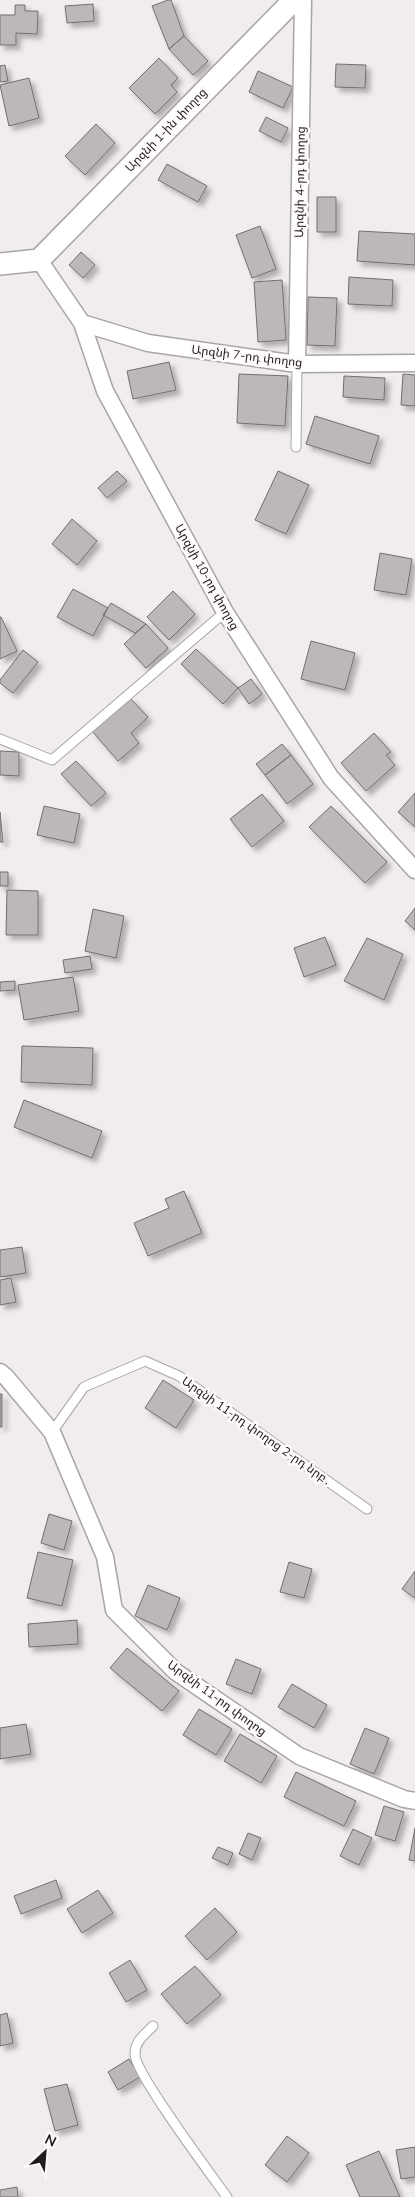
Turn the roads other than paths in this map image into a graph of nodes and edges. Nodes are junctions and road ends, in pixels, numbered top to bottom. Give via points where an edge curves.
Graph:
1 (294, 0) edge
2 (303, 0) edge
3 (39, 260) junction
4 (0, 264) edge
5 (82, 323) junction
6 (415, 363) edge
7 (297, 364) junction
8 (296, 447) dead end
9 (225, 612) junction
10 (0, 739) edge
11 (415, 870) edge
12 (0, 1372) edge
13 (52, 1432) junction
14 (367, 1509) dead end
15 (415, 1801) edge
16 (152, 2026) dead end
17 (227, 2197) edge

1 - 3 street, Արզնի 1-ին փողոց
2 - 7 street, Արզնի 4-րդ փողոց
3 - 4 street
3 - 5 street, Արզնի 10-րդ փողոց
5 - 7 street, Արզնի 7-րդ փողոց via 148,343
5 - 9 street, Արզնի 10-րդ փողոց via 105,391
6 - 7 street, Արզնի 7-րդ փողոց
7 - 8 lane
9 - 10 lane via 52,760
9 - 11 street, Արզնի 10-րդ փողոց via 331,778
12 - 13 street, Արզնի 11-րդ փողոց
13 - 14 lane, Արզնի 11-րդ փողոց 2-րդ նրբ․ via 84,1387 145,1361 179,1376
13 - 15 street, Արզնի 11-րդ փողոց via 105,1556 114,1610 176,1672 299,1756
16 - 17 lane via 136,2043 134,2057 147,2082

